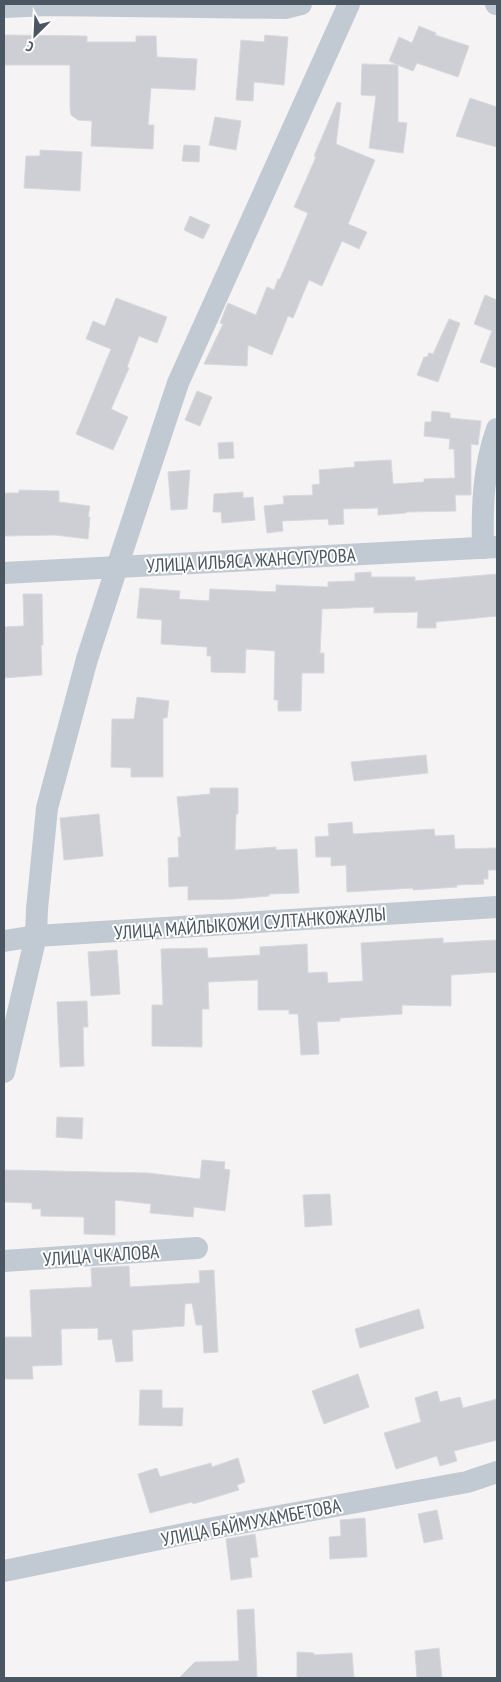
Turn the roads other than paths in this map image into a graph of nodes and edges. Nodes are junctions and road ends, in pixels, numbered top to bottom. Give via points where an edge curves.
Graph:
1 (301, 4) edge
2 (349, 4) edge
3 (4, 7) edge
4 (497, 429) edge
5 (490, 548) edge
6 (117, 567) junction
7 (4, 573) edge
8 (497, 907) edge
9 (36, 936) junction
10 (4, 941) edge
11 (4, 1072) edge
12 (197, 1248) dead end
13 (4, 1261) edge
14 (497, 1472) edge
15 (4, 1571) edge

1 - 3 street via 285,8
2 - 6 street via 178,382
4 - 5 street via 490,450 482,500
5 - 6 street, УЛИЦА ИЛЬЯСА ЖАНСУГУРОВА
6 - 7 street, УЛИЦА ИЛЬЯСА ЖАНСУГУРОВА
6 - 9 street via 87,659 47,808
8 - 9 street, УЛИЦА МАЙЛЫКОЖИ СУЛТАНКОЖАУЛЫ
9 - 10 street, УЛИЦА МАЙЛЫКОЖИ СУЛТАНКОЖАУЛЫ
9 - 11 street
12 - 13 street, УЛИЦА ЧКАЛОВА
14 - 15 street, УЛИЦА БАЙМУХАМБЕТОВА via 467,1482

